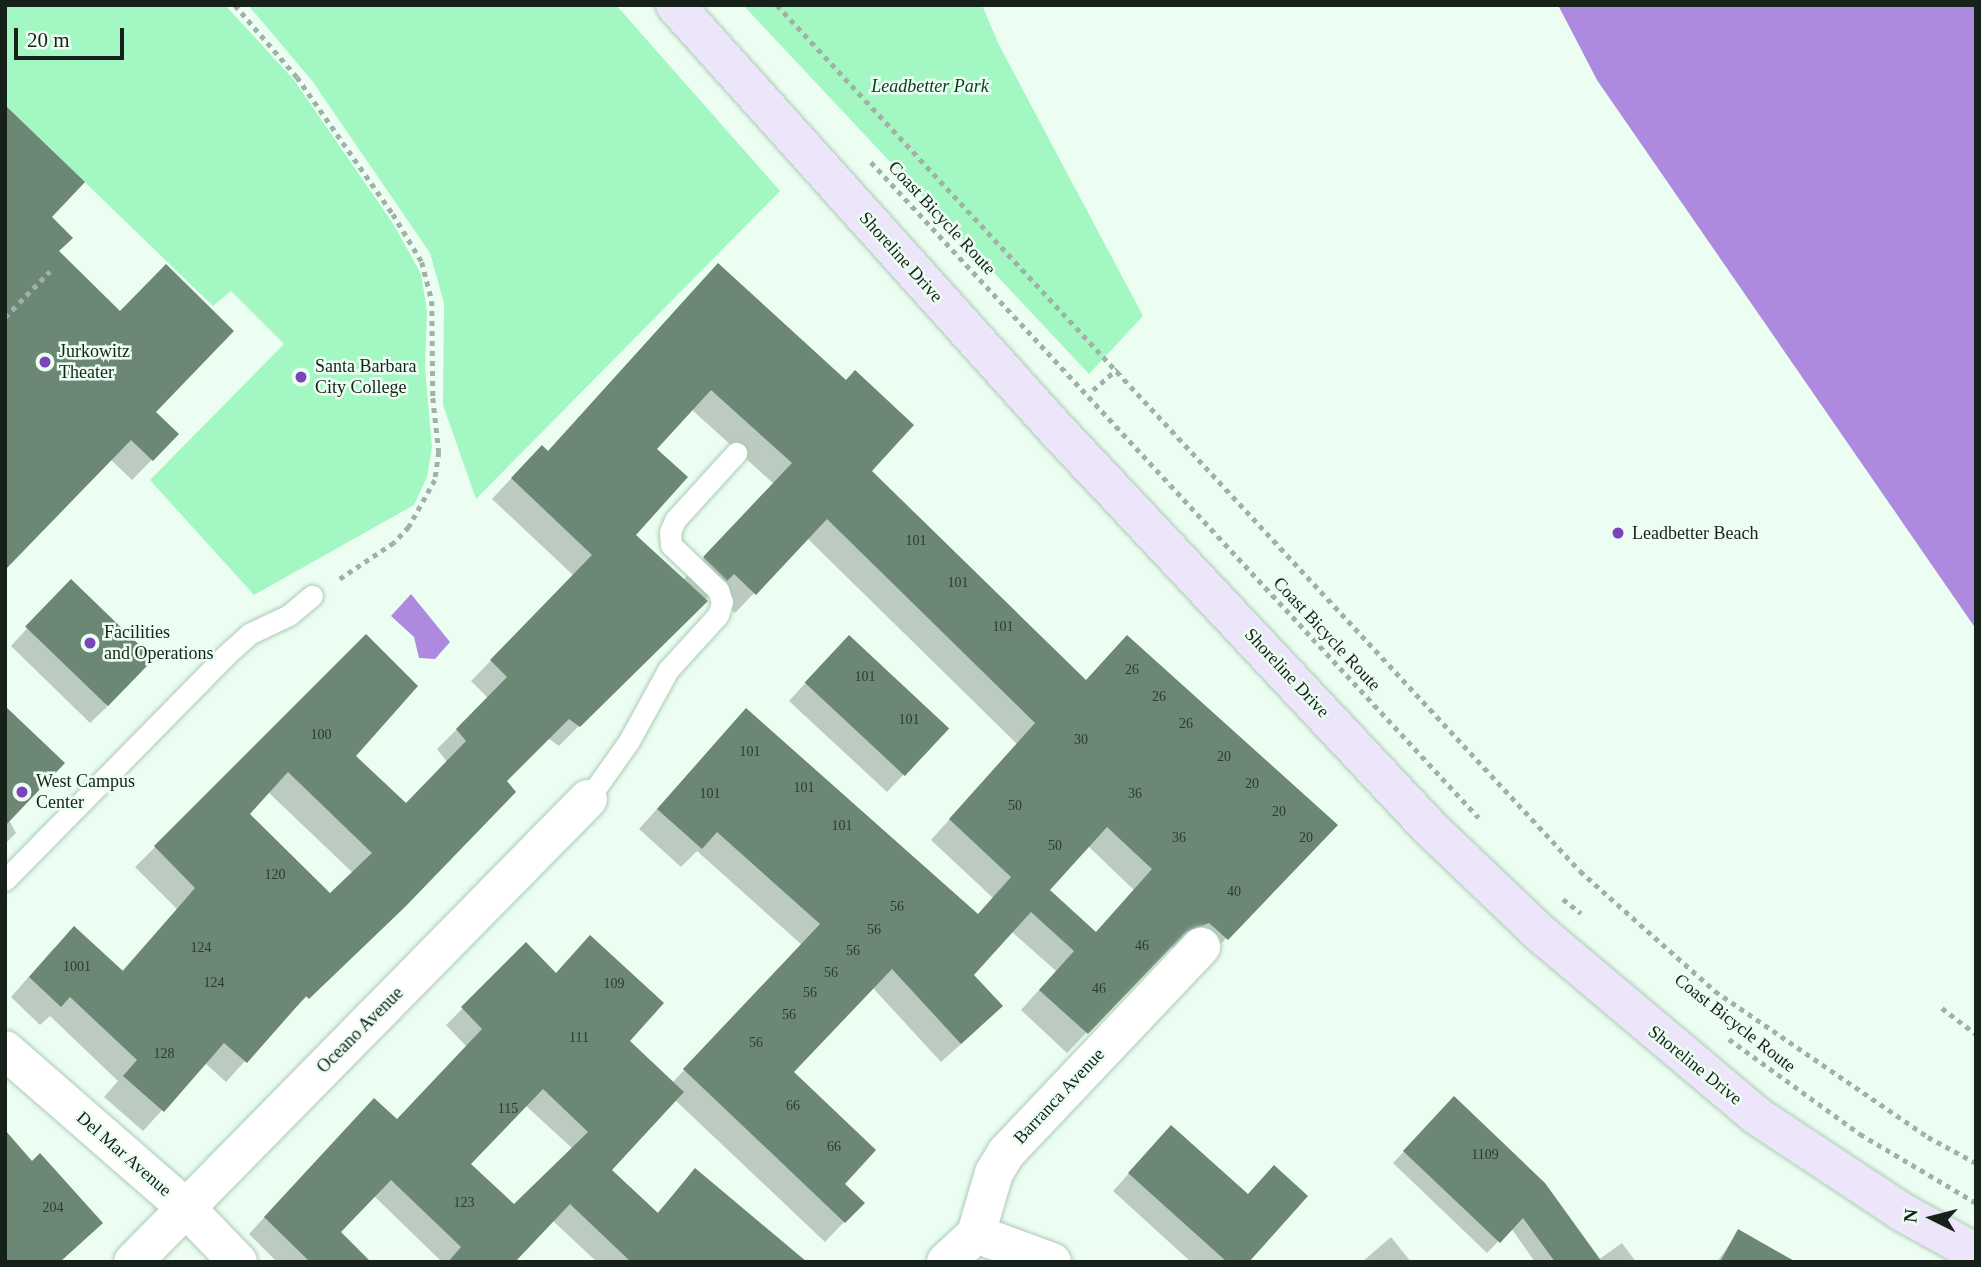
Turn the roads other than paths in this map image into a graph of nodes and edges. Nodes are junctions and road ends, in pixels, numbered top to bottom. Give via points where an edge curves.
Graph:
1 (675, 5) edge
2 (736, 453) dead end
3 (312, 596) road end
4 (588, 799) joint
5 (5, 880) edge
6 (1201, 947) dead end
7 (5, 1050) edge
8 (186, 1208) junction
9 (976, 1234) junction
10 (1976, 1253) edge
11 (133, 1262) edge
12 (238, 1262) edge
13 (946, 1262) edge
14 (1052, 1262) edge

1 - 10 main road, Shoreline Drive via 1053,426 1448,845 1541,934 1757,1116 1902,1212
2 - 4 lane via 675,520 670,532 671,545 718,590 722,602 718,615 668,670 629,741
3 - 5 lane via 289,615 249,634 226,655
4 - 8 street, Oceano Avenue
6 - 9 street, Barranca Avenue via 1006,1153 994,1173
7 - 8 street, Del Mar Avenue
8 - 11 street, Oceano Avenue
8 - 12 street, Del Mar Avenue
9 - 13 street
9 - 14 street

